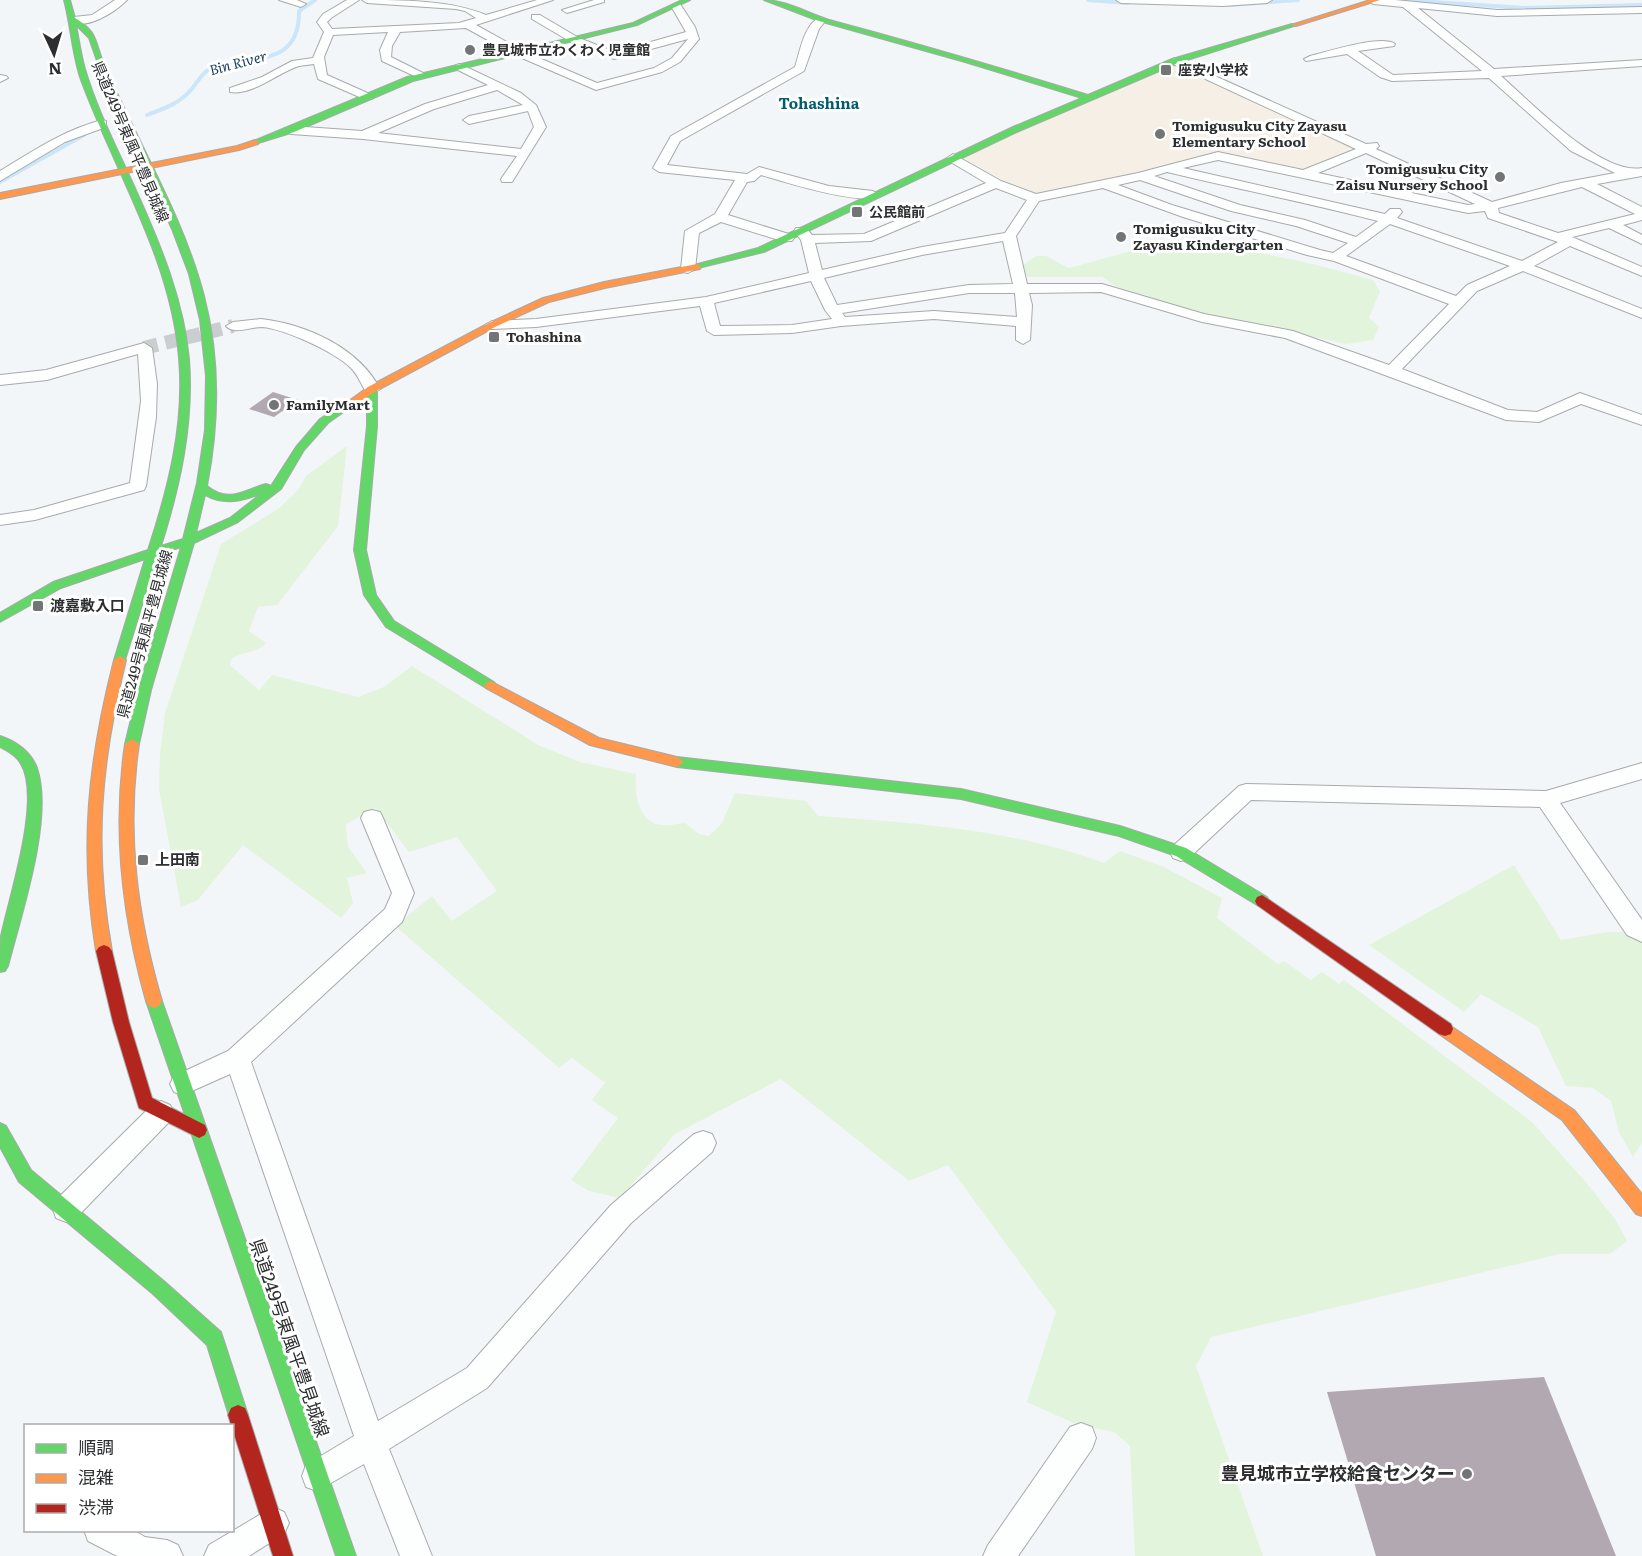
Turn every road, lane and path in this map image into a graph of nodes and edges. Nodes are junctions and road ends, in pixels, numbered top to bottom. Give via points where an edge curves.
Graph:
1 (67, 0) edge
2 (122, 0) edge
3 (284, 0) edge
4 (354, 0) edge
5 (367, 0) edge
6 (548, 0) edge
7 (599, 0) edge
8 (767, 0) edge
9 (1121, 0) edge
10 (1267, 0) edge
11 (1375, 1) edge
12 (460, 3) edge
13 (681, 3) edge
14 (301, 4) dead end
15 (1406, 4) junction
16 (567, 10) dead end
17 (1642, 10) edge
18 (536, 17) dead end
19 (485, 19) junction
20 (821, 20) junction
21 (74, 21) junction
22 (467, 24) junction
23 (397, 28) junction
24 (328, 32) junction
25 (693, 34) junction
26 (575, 40) junction
27 (1390, 44) dead end
28 (1349, 50) junction
29 (519, 53) junction
30 (1310, 59) dead end
31 (319, 60) junction
32 (1175, 61) junction
33 (1642, 63) edge
34 (459, 67) junction
35 (1492, 74) junction
36 (422, 76) junction
37 (498, 86) junction
38 (234, 90) dead end
39 (368, 97) junction
40 (1086, 97) junction
41 (532, 107) junction
42 (469, 120) dead end
43 (102, 124) junction
44 (291, 130) junction
45 (363, 135) junction
46 (1382, 143) dead end
47 (1366, 149) junction
48 (525, 153) junction
49 (953, 158) junction
50 (1272, 167) junction
51 (148, 168) junction
52 (1167, 168) junction
53 (123, 172) junction
54 (1636, 173) edge
55 (1305, 174) junction
56 (1141, 176) junction
57 (0, 177) edge
58 (743, 177) junction
59 (507, 179) dead end
60 (1105, 183) junction
61 (1584, 183) junction
62 (996, 184) junction
63 (1258, 190) junction
64 (873, 195) junction
65 (0, 196) edge
66 (1410, 197) junction
67 (1035, 198) junction
68 (1491, 206) junction
69 (1236, 207) junction
70 (1642, 214) edge
71 (720, 217) junction
72 (1388, 219) junction
73 (1217, 224) junction
74 (1610, 224) junction
75 (805, 235) junction
76 (1009, 236) junction
77 (787, 238) junction
78 (1563, 239) junction
79 (1642, 240) edge
80 (1358, 242) junction
81 (1336, 257) junction
82 (1523, 266) junction
83 (688, 269) junction
84 (1642, 272) edge
85 (814, 275) junction
86 (1022, 289) junction
87 (705, 301) junction
88 (1458, 302) junction
89 (1642, 314) edge
90 (837, 316) junction
91 (1024, 322) junction
92 (492, 325) junction
93 (233, 326) tunnel mouth
94 (1023, 339) dead end
95 (1392, 371) junction
96 (0, 380) edge
97 (372, 389) junction
98 (1642, 420) edge
99 (285, 476) junction
100 (203, 488) junction
101 (0, 520) edge
102 (188, 542) junction
103 (154, 552) junction
104 (0, 618) edge
105 (0, 741) edge
106 (1642, 771) edge
107 (1546, 799) junction
108 (372, 818) dead end
109 (1181, 852) junction
110 (1642, 932) edge
111 (0, 966) edge
112 (237, 1059) junction
113 (183, 1084) junction
114 (161, 1113) junction
115 (199, 1130) junction
116 (0, 1131) edge
117 (703, 1143) dead end
118 (1642, 1208) edge
119 (66, 1209) junction
120 (1081, 1438) dead end
121 (371, 1443) junction
122 (317, 1476) junction
123 (273, 1523) junction
124 (103, 1532) edge
125 (166, 1556) edge
126 (220, 1556) edge
127 (284, 1556) edge
128 (346, 1556) edge
129 (416, 1556) edge
130 (999, 1556) edge

1 - 21 street
2 - 21 street via 95,18
3 - 14 street
4 - 24 street via 322,22
5 - 12 street
6 - 19 street
7 - 16 street
8 - 20 street
9 - 10 street
11 - 15 street
11 - 32 street
12 - 19 street
13 - 25 street
13 - 26 street via 635,24
15 - 17 street via 1497,13
15 - 35 street
18 - 26 street
19 - 22 street
20 - 40 street
20 - 58 street via 814,28 800,69 675,139 659,168
21 - 43 street, 県道249号東風平豊見城線 via 77,57
21 - 51 street, 県道249号東風平豊見城線 via 93,36 97,55
22 - 23 street
22 - 29 street
23 - 24 street
23 - 36 street via 386,44 386,59
24 - 31 street
25 - 26 street via 614,56
25 - 29 street via 688,49 658,70 596,87
26 - 29 street
27 - 28 street
28 - 30 street
28 - 35 street via 1392,78
29 - 34 street
31 - 38 street via 296,63
31 - 39 street via 322,76
32 - 40 street
32 - 47 street
33 - 35 street
34 - 36 street
34 - 37 street
35 - 54 street via 1575,148
36 - 39 street
37 - 41 street
37 - 45 street via 418,109
39 - 44 street
40 - 49 street
41 - 42 street
41 - 48 street via 540,127
43 - 53 street, 県道249号東風平豊見城線
43 - 57 street via 46,146
44 - 45 street
44 - 51 street via 217,154
45 - 48 street
46 - 47 street
47 - 55 street
47 - 68 street
48 - 59 street
49 - 62 street
49 - 64 street
50 - 52 street via 1218,156
50 - 55 street
50 - 63 street
51 - 53 street
51 - 100 street, 県道249号東風平豊見城線 via 189,259 207,330 212,418
52 - 56 street
52 - 63 street
53 - 65 street
53 - 103 street, 県道249号東風平豊見城線 via 175,300 185,364 184,414 176,476
54 - 61 street
55 - 66 street
56 - 60 street
56 - 69 street
58 - 64 street via 749,178 759,171 828,190
58 - 71 street
60 - 67 street
60 - 73 street
61 - 68 street
61 - 70 street
62 - 67 street
62 - 75 street via 866,238
63 - 69 street
63 - 72 street
64 - 75 street
66 - 68 street via 1468,209
66 - 72 street
67 - 76 street
68 - 78 street via 1493,215
69 - 73 street
69 - 80 street
70 - 74 street
71 - 77 street
71 - 83 street via 692,231
72 - 80 street
72 - 82 street
73 - 81 street
74 - 78 street
74 - 79 street
75 - 77 street
75 - 85 street
76 - 85 street
76 - 86 street
77 - 83 street via 761,250
78 - 82 street
78 - 84 street
80 - 81 street
81 - 88 street
82 - 88 street via 1472,288
82 - 89 street
83 - 92 street via 546,300
85 - 87 street
85 - 90 street
86 - 90 street via 969,289
86 - 91 street via 1026,305
86 - 95 street via 1102,288 1202,318 1288,334
87 - 90 street via 714,331 792,329
87 - 92 street
88 - 95 street
90 - 91 street via 934,315
91 - 94 street
92 - 97 street
93 - 97 street via 276,326 339,350 367,374
95 - 98 street via 1506,415 1539,417 1580,398
96 - 101 street via 47,375 144,348 150,378 149,416 138,486 35,515
97 - 99 street via 311,434
97 - 109 street via 360,550 370,595 390,624 492,686 595,742 690,765 962,794 1120,831
99 - 100 street via 239,498 213,497
99 - 102 street via 248,511
100 - 102 street, 県道249号東風平豊見城線
102 - 103 street
102 - 113 street, 県道249号東風平豊見城線 via 140,704 125,788 129,870 140,938 154,1003
103 - 104 street via 65,582
103 - 114 street, 県道249号東風平豊見城線 via 122,650 98,758 92,849 94,893 112,994 145,1103
105 - 111 street via 21,752 32,771 34,794 30,839
106 - 107 street
107 - 109 street via 1246,792
107 - 110 street via 1635,928
108 - 112 street via 403,893 394,915
109 - 118 street via 1262,901 1568,1114
112 - 113 street
112 - 121 street
113 - 115 street, 県道249号東風平豊見城線
114 - 115 street, 県道249号東風平豊見城線
114 - 119 street
115 - 122 street, 県道249号東風平豊見城線
116 - 119 street via 25,1176
117 - 121 street via 621,1214 477,1378
119 - 123 street via 214,1339
120 - 130 street
121 - 122 street
121 - 129 street
122 - 128 street, 県道249号東風平豊見城線
123 - 126 street
123 - 127 street
124 - 125 street via 142,1552

